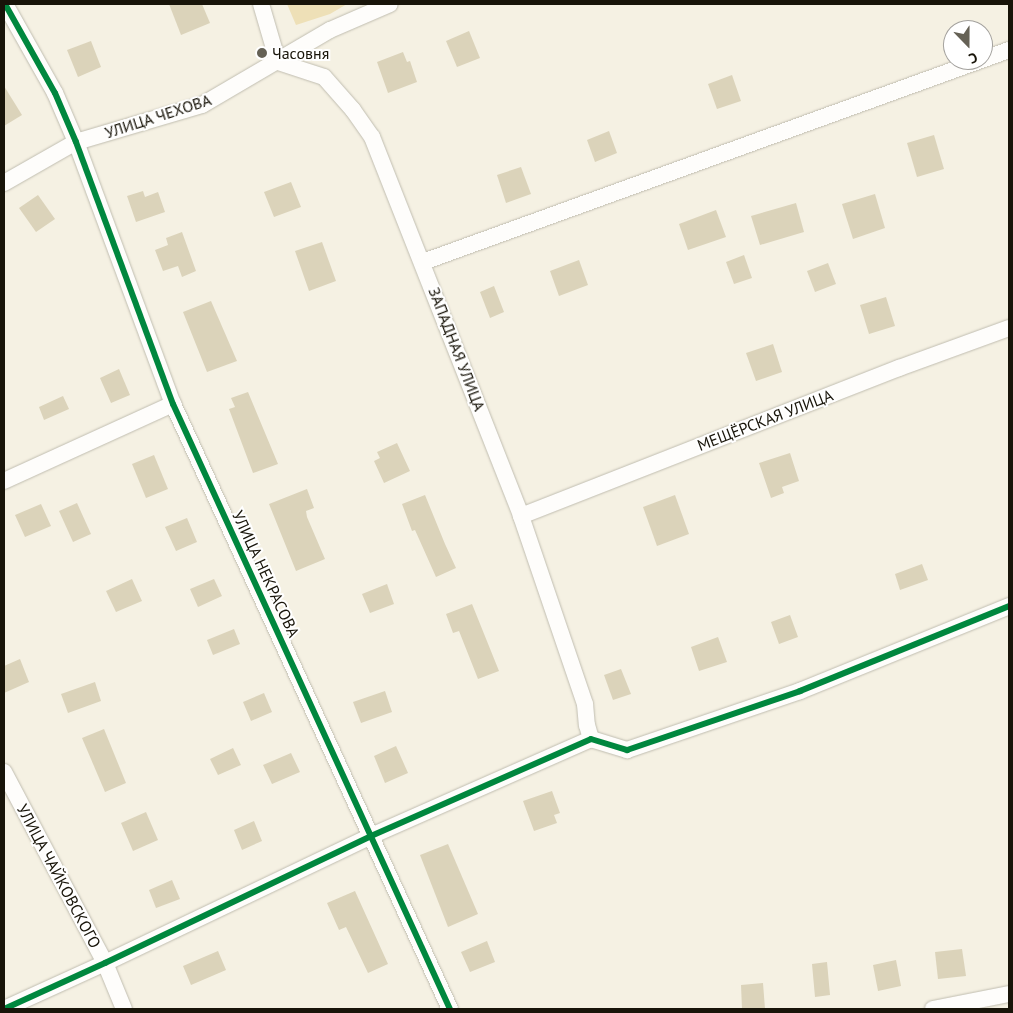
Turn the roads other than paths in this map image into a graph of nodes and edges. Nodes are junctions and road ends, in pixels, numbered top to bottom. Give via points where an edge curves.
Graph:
1 (5, 4) edge
2 (261, 4) edge
3 (390, 4) edge
4 (1009, 50) edge
5 (278, 62) junction
6 (76, 142) junction
7 (4, 183) edge
8 (423, 262) junction
9 (1009, 328) edge
10 (173, 404) junction
11 (4, 481) edge
12 (521, 516) junction
13 (1009, 606) edge
14 (591, 740) junction
15 (4, 772) edge
16 (371, 836) junction
17 (105, 963) junction
18 (1009, 994) edge
19 (4, 1009) edge
20 (124, 1009) edge
21 (450, 1009) edge
22 (933, 1009) edge

1 - 6 street, УЛИЦА НЕКРАСОВА via 55,92
2 - 5 street
3 - 5 street, УЛИЦА ЧЕХОВА via 330,30
4 - 8 street
5 - 6 street, УЛИЦА ЧЕХОВА via 202,105
5 - 8 street, ЗАПАДНАЯ УЛИЦА via 324,77 353,110 372,137
6 - 7 street, УЛИЦА ЧЕХОВА
6 - 10 street, УЛИЦА НЕКРАСОВА
8 - 12 street, ЗАПАДНАЯ УЛИЦА
9 - 12 street, МЕЩЁРСКАЯ УЛИЦА
10 - 11 street
10 - 16 street, УЛИЦА НЕКРАСОВА
12 - 14 street, ЗАПАДНАЯ УЛИЦА via 585,704
13 - 14 street via 800,691 627,750
14 - 16 street
15 - 17 street, УЛИЦА ЧАЙКОВСКОГО
16 - 17 street
16 - 21 street, УЛИЦА НЕКРАСОВА
17 - 19 street
17 - 20 street, УЛИЦА ЧАЙКОВСКОГО
18 - 22 street

